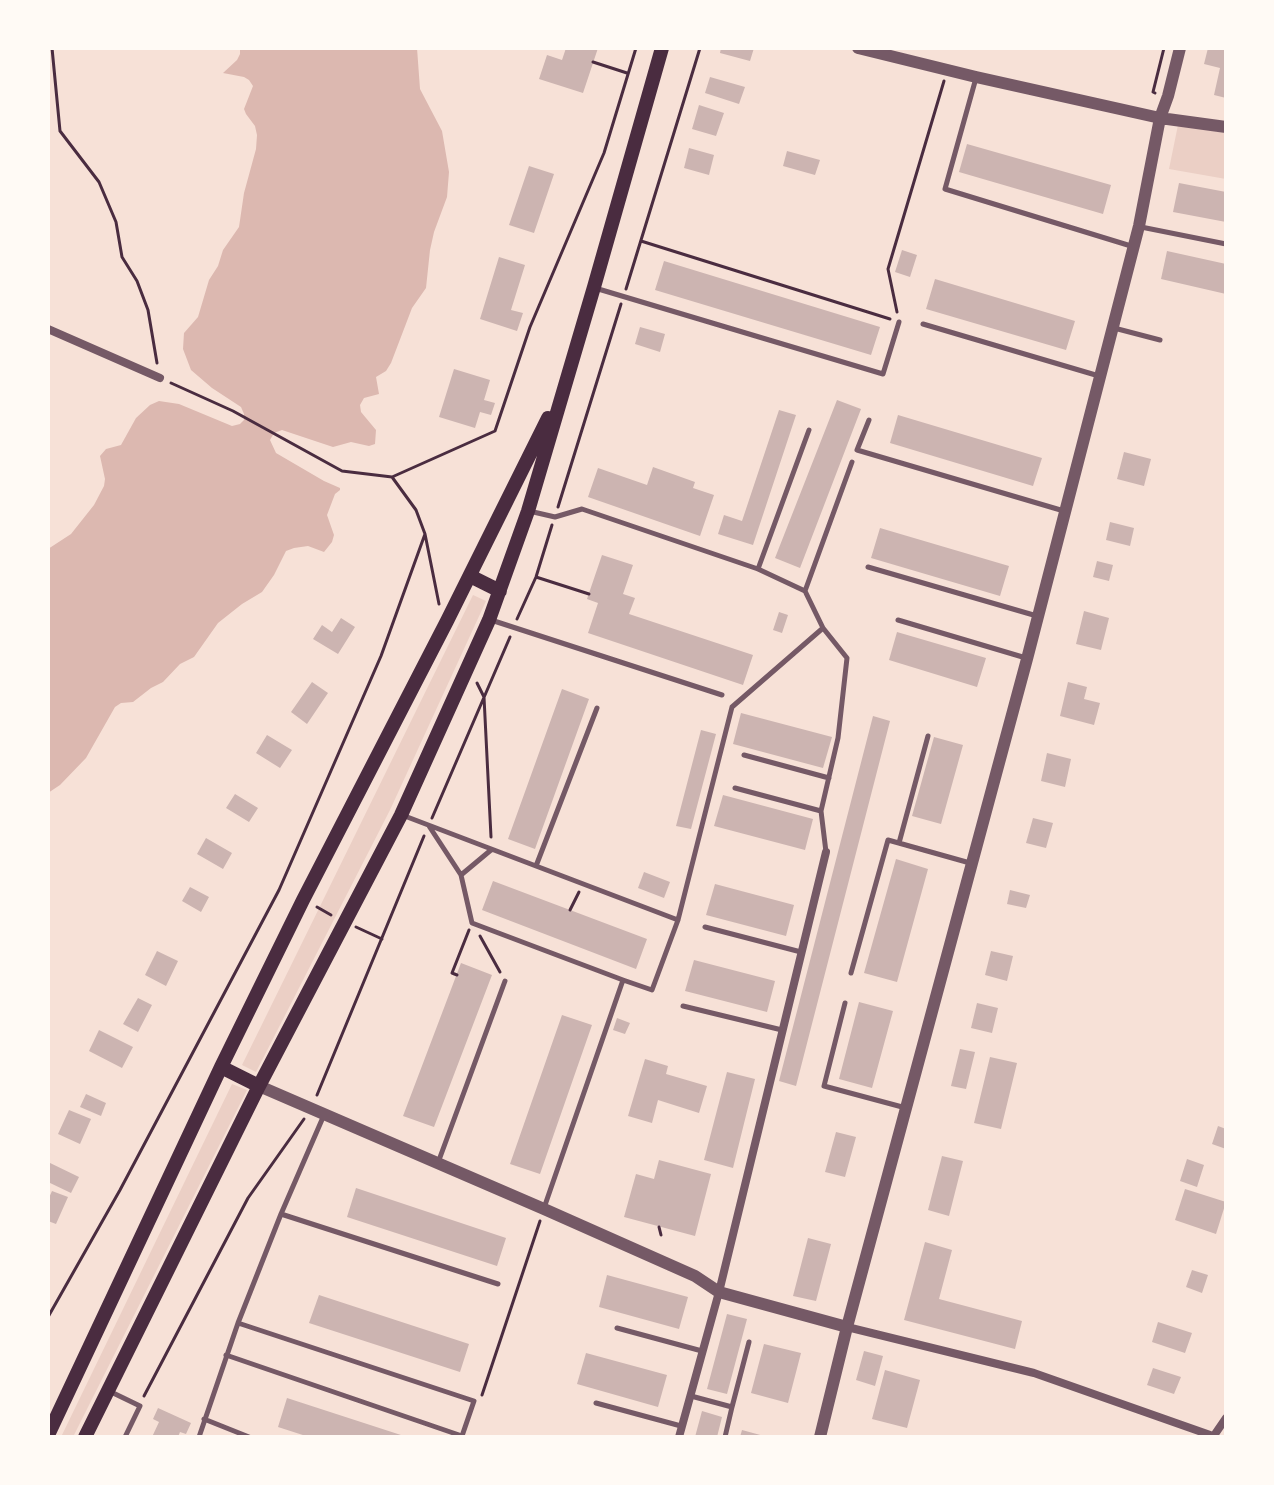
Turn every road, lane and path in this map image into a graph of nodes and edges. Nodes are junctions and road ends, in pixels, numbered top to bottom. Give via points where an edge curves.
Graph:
1 (52, 48) edge
2 (636, 48) edge
3 (662, 48) edge
4 (700, 48) edge
5 (858, 48) edge
6 (1180, 48) edge
7 (884, 51) edge
8 (593, 62) dead end
9 (947, 70) junction
10 (627, 73) junction
11 (976, 77) junction
12 (1160, 118) junction
13 (1226, 127) edge
14 (1139, 226) junction
15 (641, 241) junction
16 (1226, 244) edge
17 (1134, 246) junction
18 (594, 287) junction
19 (624, 296) junction
20 (899, 322) junction
21 (923, 324) dead end
22 (1113, 328) junction
23 (48, 329) edge
24 (1160, 340) dead end
25 (1100, 376) junction
26 (160, 378) junction
27 (564, 386) junction
28 (869, 420) dead end
29 (809, 430) dead end
30 (289, 441) dead end
31 (852, 462) dead end
32 (392, 477) dead end
33 (528, 511) junction
34 (1065, 512) junction
35 (555, 517) junction
36 (425, 534) dead end
37 (868, 567) dead end
38 (758, 569) junction
39 (470, 576) junction
40 (536, 577) junction
41 (500, 591) junction
42 (805, 591) junction
43 (589, 594) dead end
44 (1038, 616) junction
45 (489, 620) junction
46 (898, 620) dead end
47 (514, 628) junction
48 (823, 628) junction
49 (1027, 659) junction
50 (722, 695) dead end
51 (597, 708) dead end
52 (928, 736) dead end
53 (744, 755) dead end
54 (829, 778) junction
55 (735, 788) dead end
56 (821, 811) junction
57 (401, 815) junction
58 (429, 826) junction
59 (899, 843) junction
60 (491, 849) junction
61 (826, 852) joint
62 (971, 864) junction
63 (536, 866) junction
64 (461, 875) junction
65 (583, 884) junction
66 (303, 900) junction
67 (570, 910) dead end
68 (678, 920) junction
69 (346, 922) junction
70 (472, 923) junction
71 (705, 927) dead end
72 (382, 939) junction
73 (802, 952) junction
74 (851, 973) dead end
75 (457, 975) dead end
76 (623, 980) junction
77 (505, 981) joint
78 (845, 1003) dead end
79 (683, 1006) dead end
80 (783, 1031) junction
81 (221, 1067) junction
82 (259, 1086) junction
83 (311, 1108) junction
84 (907, 1108) junction
85 (324, 1114) junction
86 (438, 1162) junction
87 (544, 1209) junction
88 (281, 1214) junction
89 (659, 1227) dead end
90 (661, 1235) dead end
91 (498, 1284) dead end
92 (719, 1292) junction
93 (48, 1317) edge
94 (238, 1323) junction
95 (847, 1327) junction
96 (617, 1328) dead end
97 (749, 1342) dead end
98 (703, 1351) junction
99 (226, 1355) junction
100 (109, 1391) junction
101 (482, 1394) dead end
102 (691, 1396) junction
103 (596, 1403) dead end
104 (140, 1406) junction
105 (732, 1407) junction
106 (1226, 1418) edge
107 (204, 1419) junction
108 (682, 1426) junction
109 (48, 1435) edge
110 (85, 1437) edge
111 (125, 1437) edge
112 (199, 1437) edge
113 (249, 1437) edge
114 (679, 1437) edge
115 (725, 1437) edge
116 (820, 1437) edge
117 (1213, 1437) edge

1 - 26 path via 60,131 99,182 116,222 122,257 148,310
2 - 10 path
3 - 18 main road
4 - 15 path
5 - 7 street
6 - 12 street
7 - 9 street
8 - 10 path
9 - 11 street
9 - 20 path via 888,269
10 - 32 path via 604,153 530,327 495,431
11 - 12 street
11 - 17 lane via 945,189
12 - 13 street
12 - 14 street
14 - 16 lane
14 - 17 street
15 - 19 path
15 - 20 path
17 - 22 street
18 - 19 lane
18 - 27 main road
19 - 20 lane via 883,374
19 - 35 path
21 - 25 lane
22 - 24 lane
22 - 25 street
23 - 26 street
25 - 34 street
26 - 30 path
27 - 33 main road
27 - 39 main road
28 - 34 lane via 857,450
29 - 38 lane
31 - 42 lane
33 - 35 lane
33 - 41 main road
34 - 44 street
35 - 38 lane via 582,509
35 - 40 path
36 - 93 path via 381,656 279,890
37 - 44 lane
38 - 42 lane
39 - 41 main road
39 - 66 main road
40 - 43 path
40 - 47 path
41 - 45 main road
42 - 48 lane
44 - 49 street
45 - 47 lane
45 - 57 main road
46 - 49 lane
47 - 50 lane
47 - 58 path
48 - 54 lane via 847,658
48 - 68 lane via 732,707
49 - 62 street
51 - 63 lane
52 - 59 lane
53 - 54 lane
54 - 56 lane
55 - 56 lane
56 - 61 lane
57 - 58 lane
57 - 69 main road
58 - 60 lane
58 - 64 lane
58 - 72 path
59 - 62 lane
59 - 74 lane via 888,840
60 - 63 lane
60 - 64 lane
61 - 73 street
62 - 84 street
63 - 65 lane
64 - 70 lane
65 - 67 path
65 - 68 lane
66 - 69 path
66 - 81 main road
68 - 76 lane via 652,990
69 - 72 path
69 - 82 main road
70 - 75 path via 452,973
70 - 76 lane
70 - 77 path
71 - 73 lane
72 - 83 path
73 - 80 street
76 - 87 lane
77 - 86 lane
78 - 84 lane via 824,1086
79 - 80 lane
80 - 92 street
81 - 82 main road
81 - 109 main road
82 - 83 street
82 - 100 main road
83 - 85 street
83 - 104 path via 248,1198
84 - 95 street
85 - 86 street
85 - 88 lane
86 - 87 street
87 - 92 street via 695,1276
87 - 101 path
88 - 91 lane
88 - 94 lane
89 - 90 path
92 - 95 street
92 - 98 street
94 - 99 lane
94 - 99 lane via 474,1401 462,1436
95 - 116 street
95 - 117 street via 1034,1373
96 - 98 lane
97 - 105 lane
98 - 102 street
99 - 107 lane
100 - 104 lane
100 - 110 main road
102 - 105 lane
102 - 108 street
103 - 108 lane
104 - 111 lane
105 - 115 lane
106 - 117 street
107 - 112 lane
107 - 113 lane
108 - 114 street

